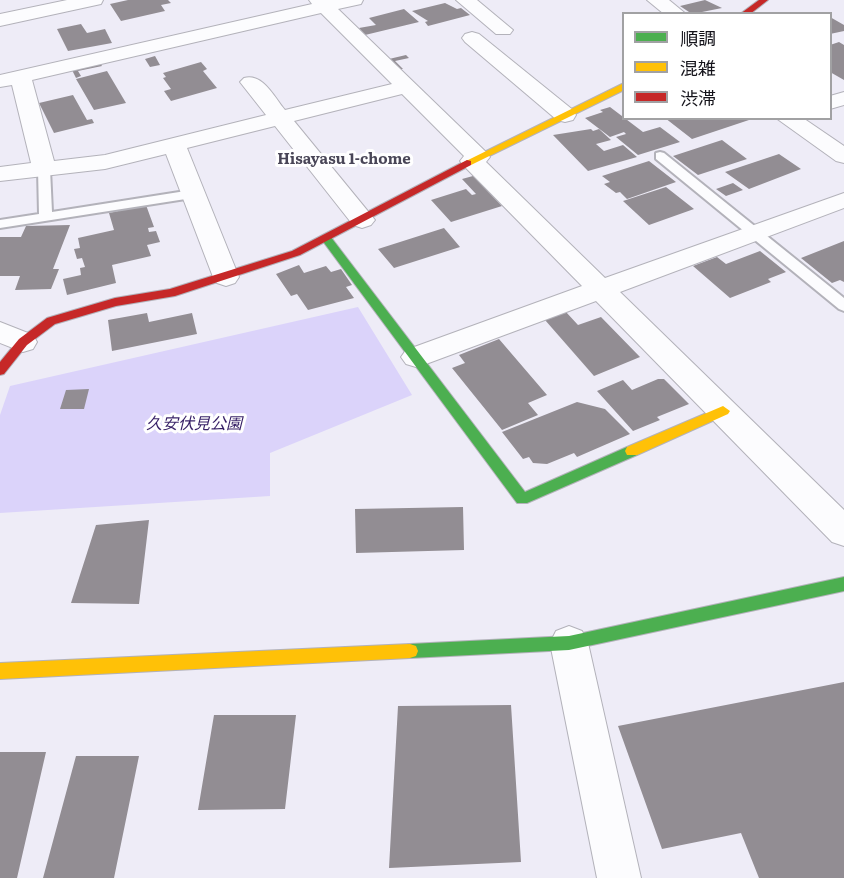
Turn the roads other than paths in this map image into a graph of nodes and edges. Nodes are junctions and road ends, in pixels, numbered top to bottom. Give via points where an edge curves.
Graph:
1 (92, 0) edge
2 (354, 0) edge
3 (465, 0) edge
4 (650, 0) edge
5 (656, 0) edge
6 (764, 0) edge
7 (322, 4) edge
8 (667, 12) edge
9 (674, 12) edge
10 (747, 12) edge
11 (0, 20) edge
12 (503, 30) dead end
13 (472, 38) dead end
14 (10, 78) edge
15 (251, 82) dead end
16 (406, 87) junction
17 (622, 87) edge
18 (565, 115) junction
19 (280, 118) junction
20 (790, 120) edge
21 (174, 144) junction
22 (660, 156) dead end
23 (844, 156) edge
24 (475, 159) junction
25 (44, 169) junction
26 (0, 174) edge
27 (192, 194) junction
28 (844, 200) edge
29 (46, 217) junction
30 (362, 220) junction
31 (0, 224) edge
32 (753, 231) junction
33 (326, 238) junction
34 (226, 278) junction
35 (600, 289) junction
36 (844, 306) edge
37 (12, 337) edge
38 (416, 357) junction
39 (0, 371) edge
40 (723, 411) junction
41 (844, 532) edge
42 (844, 584) edge
43 (568, 643) junction
44 (0, 671) edge
45 (619, 878) edge

1 - 11 street
2 - 7 street
3 - 12 street
4 - 8 street
5 - 9 street
6 - 10 street
7 - 14 street
7 - 16 street
13 - 18 street
14 - 25 street
15 - 19 street
16 - 19 street
16 - 24 street
17 - 18 street
18 - 24 street
19 - 21 street
19 - 30 street
20 - 23 street
21 - 25 street via 105,162
21 - 27 street
22 - 32 lane
24 - 30 street
24 - 35 street
25 - 26 street
25 - 29 lane
27 - 29 lane
27 - 34 street
28 - 32 street
29 - 31 lane
30 - 33 street
32 - 35 street
32 - 36 lane
33 - 34 street
33 - 38 street
34 - 37 street via 82,310
35 - 38 street
35 - 40 street
37 - 39 street
38 - 40 street via 522,499
40 - 41 street
42 - 43 street
43 - 44 street
43 - 45 street

